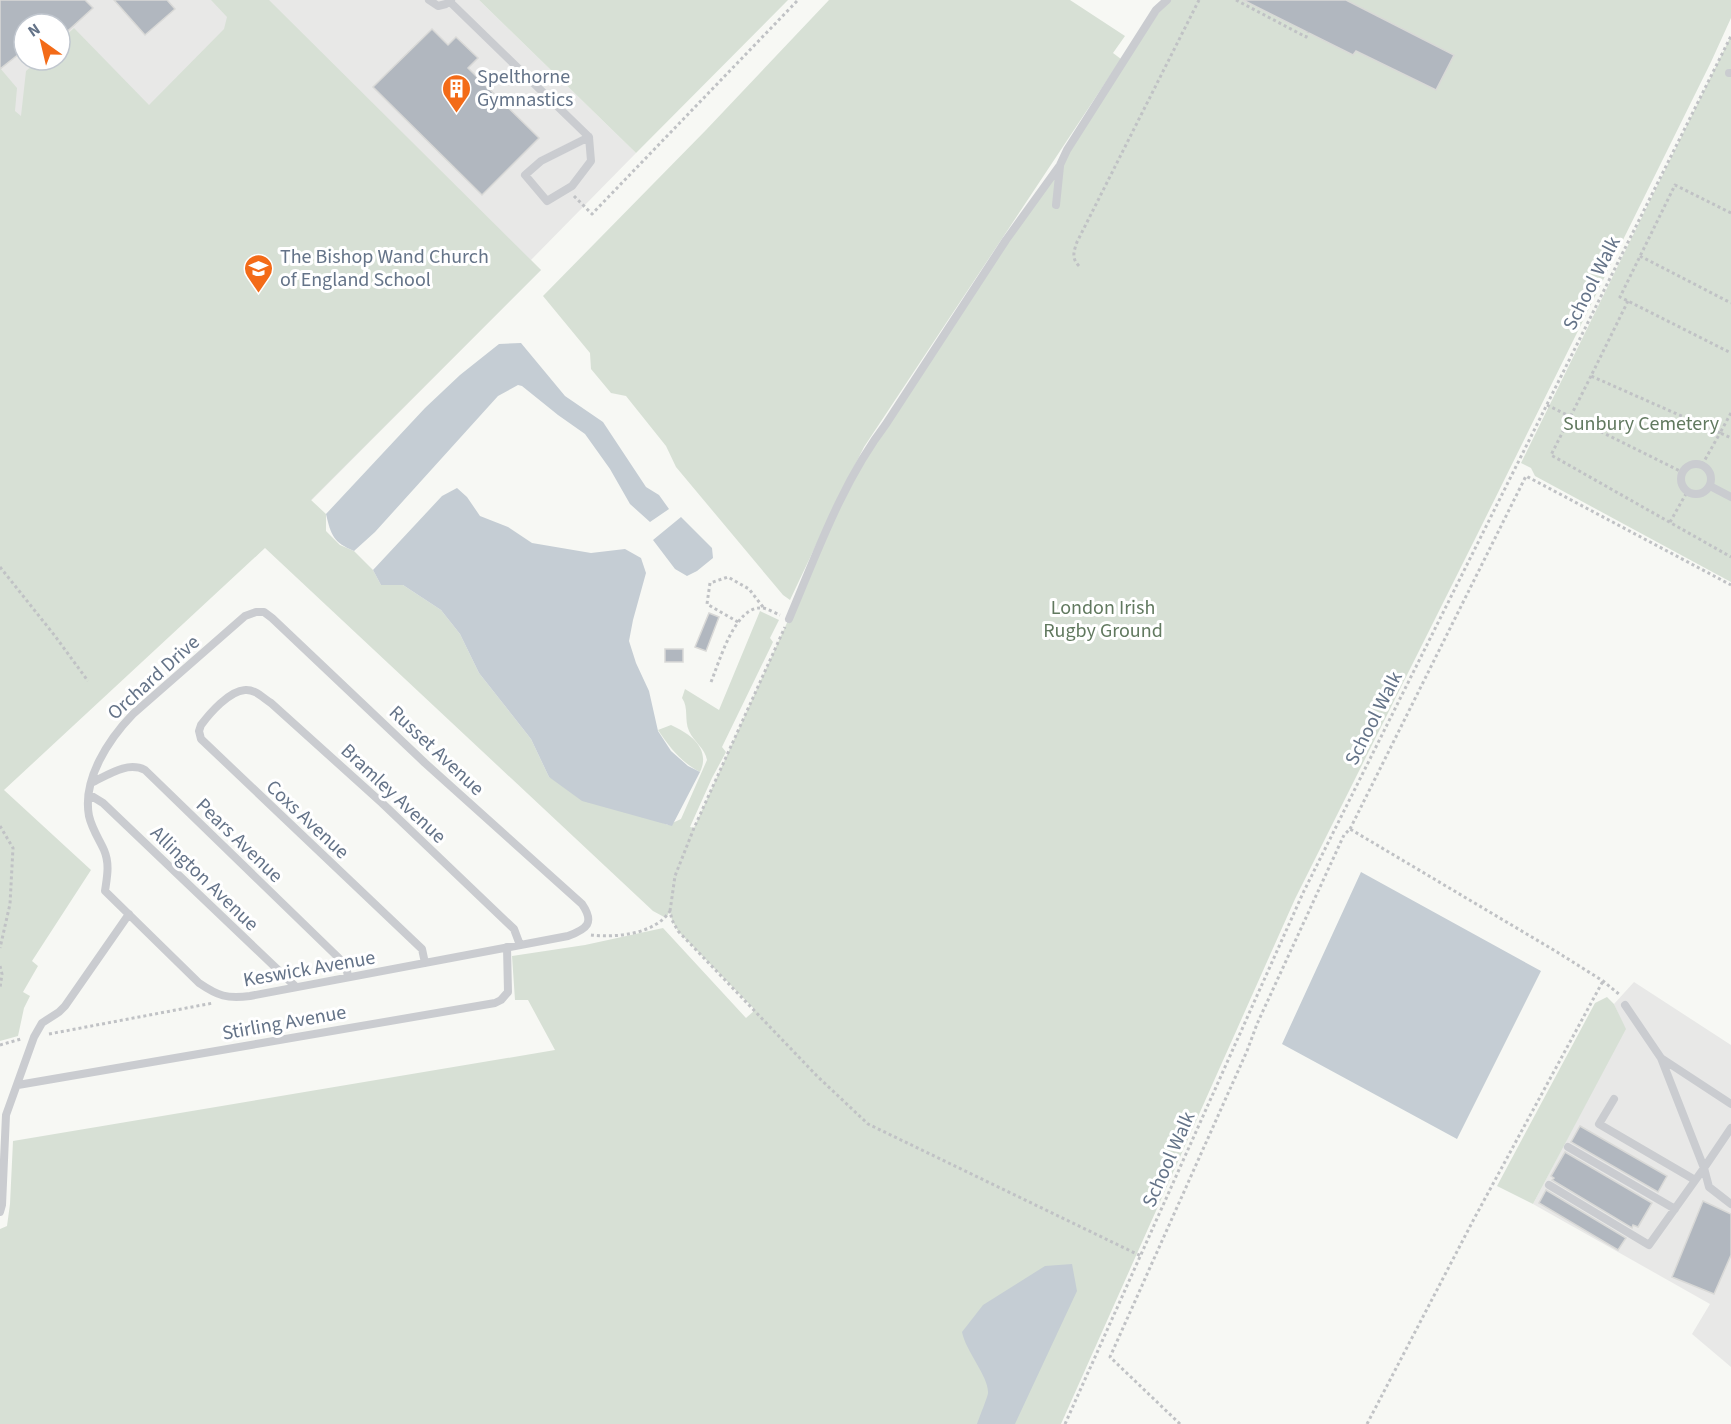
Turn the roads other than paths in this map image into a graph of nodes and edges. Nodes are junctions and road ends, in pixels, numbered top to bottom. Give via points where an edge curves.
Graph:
1 (429, 0) edge
2 (1167, 0) edge
3 (450, 1) edge
4 (589, 137) junction
5 (1060, 165) junction
6 (1056, 205) dead end
7 (1710, 486) junction
8 (1731, 497) edge
9 (256, 612) joint
10 (789, 619) road end
11 (229, 698) joint
12 (91, 783) junction
13 (90, 795) junction
14 (129, 915) junction
15 (590, 919) joint
16 (520, 945) junction
17 (507, 947) junction
18 (425, 963) junction
19 (348, 977) junction
20 (296, 987) junction
21 (1625, 1005) road end
22 (1661, 1058) junction
23 (18, 1085) junction
24 (1614, 1099) dead end
25 (1731, 1104) edge
26 (1731, 1128) edge
27 (1568, 1148) dead end
28 (1704, 1168) junction
29 (1695, 1180) junction
30 (1549, 1185) dead end
31 (1731, 1204) edge
32 (1675, 1209) junction
33 (0, 1212) edge

1 - 3 lane via 438,6
2 - 5 lane via 1156,10
3 - 4 lane
4 - 4 lane via 591,161 572,186 547,201 525,175 541,161
5 - 6 lane
5 - 10 lane via 862,459
7 - 7 lane via 1710,471 1702,465 1688,466 1682,472 1680,480 1687,492 1696,495
7 - 8 lane
9 - 12 lane, Orchard Drive via 245,616 133,714 97,764
9 - 15 lane, Russet Avenue via 272,618 582,904
11 - 16 lane, Bramley Avenue via 245,690 271,703 506,921
11 - 18 lane, Coxs Avenue via 201,725 201,739 422,949
12 - 13 lane, Keswick Avenue
12 - 19 lane, Pears Avenue via 129,766 145,770 346,965
13 - 14 lane, Keswick Avenue via 89,814 107,861 105,891
13 - 20 lane, Allington Avenue via 103,803
14 - 20 lane, Keswick Avenue via 212,993 230,998
14 - 23 lane via 65,1006 42,1023
15 - 16 lane, Keswick Avenue via 581,931 568,936
16 - 17 lane, Keswick Avenue
17 - 18 lane, Keswick Avenue
17 - 23 lane, Stirling Avenue via 508,992 495,1003
18 - 19 lane, Keswick Avenue
19 - 20 lane, Keswick Avenue
21 - 22 lane
22 - 25 lane
22 - 28 lane
23 - 33 lane via 6,1114
24 - 29 lane via 1599,1124
26 - 28 lane
27 - 32 lane
28 - 29 lane
28 - 31 lane via 1709,1187
29 - 32 lane
30 - 32 lane via 1649,1245

